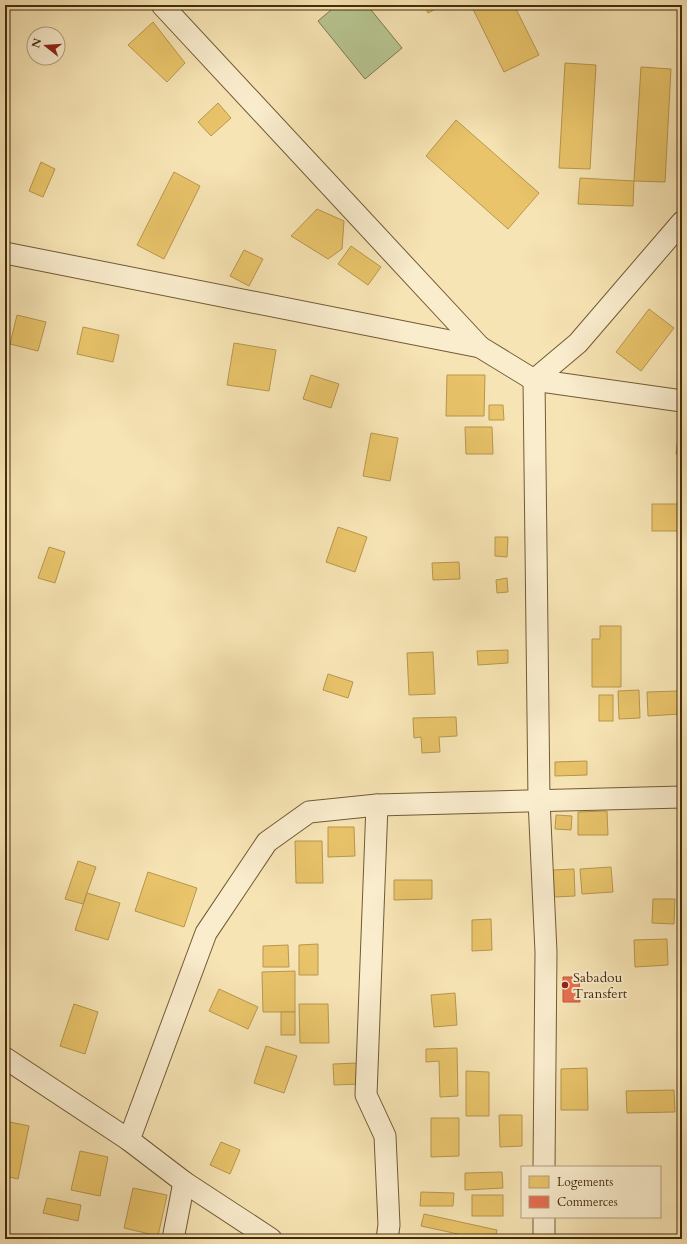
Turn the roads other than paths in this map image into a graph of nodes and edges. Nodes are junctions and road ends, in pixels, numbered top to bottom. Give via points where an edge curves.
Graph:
1 (162, 5) edge
2 (682, 222) edge
3 (5, 253) edge
4 (480, 347) junction
5 (534, 380) junction
6 (682, 402) edge
7 (682, 797) edge
8 (539, 800) junction
9 (377, 805) junction
10 (5, 1058) edge
11 (129, 1140) junction
12 (544, 1166) edge
13 (184, 1182) junction
14 (544, 1218) edge
15 (173, 1239) edge
16 (271, 1239) edge
17 (387, 1239) edge
18 (544, 1239) edge

1 - 4 street
2 - 5 street via 578,343
3 - 4 street
4 - 5 street
5 - 6 street
5 - 8 street
7 - 8 street
8 - 9 street
8 - 12 street via 546,952
9 - 11 street via 309,812 267,842 206,933
9 - 17 street via 366,1095 385,1136 389,1224
10 - 11 street
11 - 13 street
13 - 15 street
13 - 16 street
14 - 18 street

